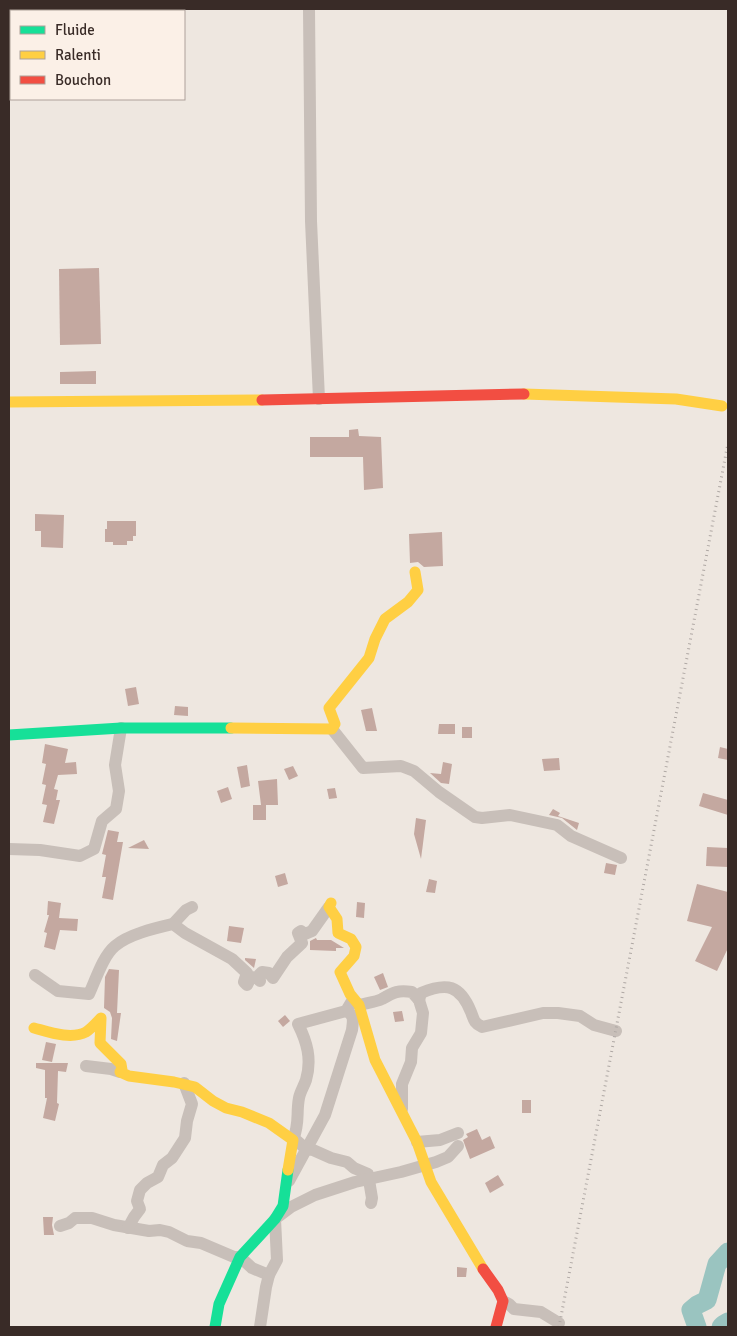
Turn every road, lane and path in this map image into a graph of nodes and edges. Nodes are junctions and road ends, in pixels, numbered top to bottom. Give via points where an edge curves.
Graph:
1 (309, 9) edge
2 (319, 399) junction
3 (9, 402) edge
4 (722, 406) dead end
5 (415, 572) dead end
6 (121, 728) junction
7 (332, 729) junction
8 (9, 735) edge
9 (9, 849) edge
10 (621, 858) dead end
11 (330, 905) joint
12 (192, 907) dead end
13 (173, 924) junction
14 (35, 975) dead end
15 (419, 1000) junction
16 (353, 1006) junction
17 (34, 1028) dead end
18 (616, 1031) dead end
19 (86, 1066) dead end
20 (120, 1072) junction
21 (184, 1083) junction
22 (402, 1111) junction
23 (458, 1133) dead end
24 (293, 1140) junction
25 (417, 1142) junction
26 (458, 1146) dead end
27 (306, 1149) junction
28 (424, 1165) junction
29 (369, 1178) junction
30 (287, 1185) junction
31 (371, 1203) dead end
32 (275, 1219) junction
33 (60, 1226) dead end
34 (128, 1228) junction
35 (240, 1258) junction
36 (269, 1275) junction
37 (503, 1301) junction
38 (559, 1323) dead end
39 (215, 1327) edge
40 (260, 1327) edge
41 (496, 1327) edge

1 - 2 street via 311,221
2 - 3 street
2 - 4 street via 520,394 676,399
5 - 7 street via 418,590 385,619 368,658 330,708 335,724
6 - 7 street
6 - 8 street
6 - 9 street via 115,765 119,791 116,809 102,821 94,849 80,856
7 - 10 street via 363,768 401,766 414,771 475,818 510,815 557,826 571,836
11 - 13 street via 312,932 298,933 302,943 287,957 273,978 262,972 260,981 252,977 247,985 244,982 247,973 232,959
11 - 16 street via 340,923 338,933 351,939 356,947 354,956 340,972
12 - 13 street
13 - 14 street via 140,932 115,946 101,965 89,994 58,991
15 - 16 street via 412,992 392,992 382,999
15 - 18 street via 421,993 430,989 442,986 455,988 463,996 475,1023 482,1027 543,1013 558,1013 580,1016 594,1025
15 - 22 street via 423,1013 420,1032 402,1084
16 - 22 street via 375,1060
16 - 24 street via 316,1021 298,1024 308,1046 308,1057 306,1078 299,1098 298,1129
16 - 27 street via 350,1013 354,1018 352,1030 325,1115
17 - 20 street via 79,1034 101,1018 100,1043 121,1064
19 - 20 street
20 - 21 street
21 - 24 street via 195,1087 213,1102 268,1123
21 - 34 street via 192,1104 185,1138 172,1158 163,1165 158,1177 140,1190 137,1201 140,1209
22 - 25 street
23 - 25 street via 440,1140
24 - 27 street
24 - 30 street
25 - 28 street
26 - 28 street via 448,1157
27 - 29 street via 347,1162 368,1174
27 - 30 street
28 - 29 street
28 - 37 street
29 - 31 street
29 - 32 street via 316,1195
30 - 32 street via 283,1206
32 - 35 street
32 - 36 street via 277,1260
33 - 34 street via 75,1218 92,1218
34 - 35 street via 169,1232
35 - 36 street via 252,1268
35 - 39 street via 219,1304
36 - 40 street
37 - 38 street via 514,1309 542,1312
37 - 41 street

